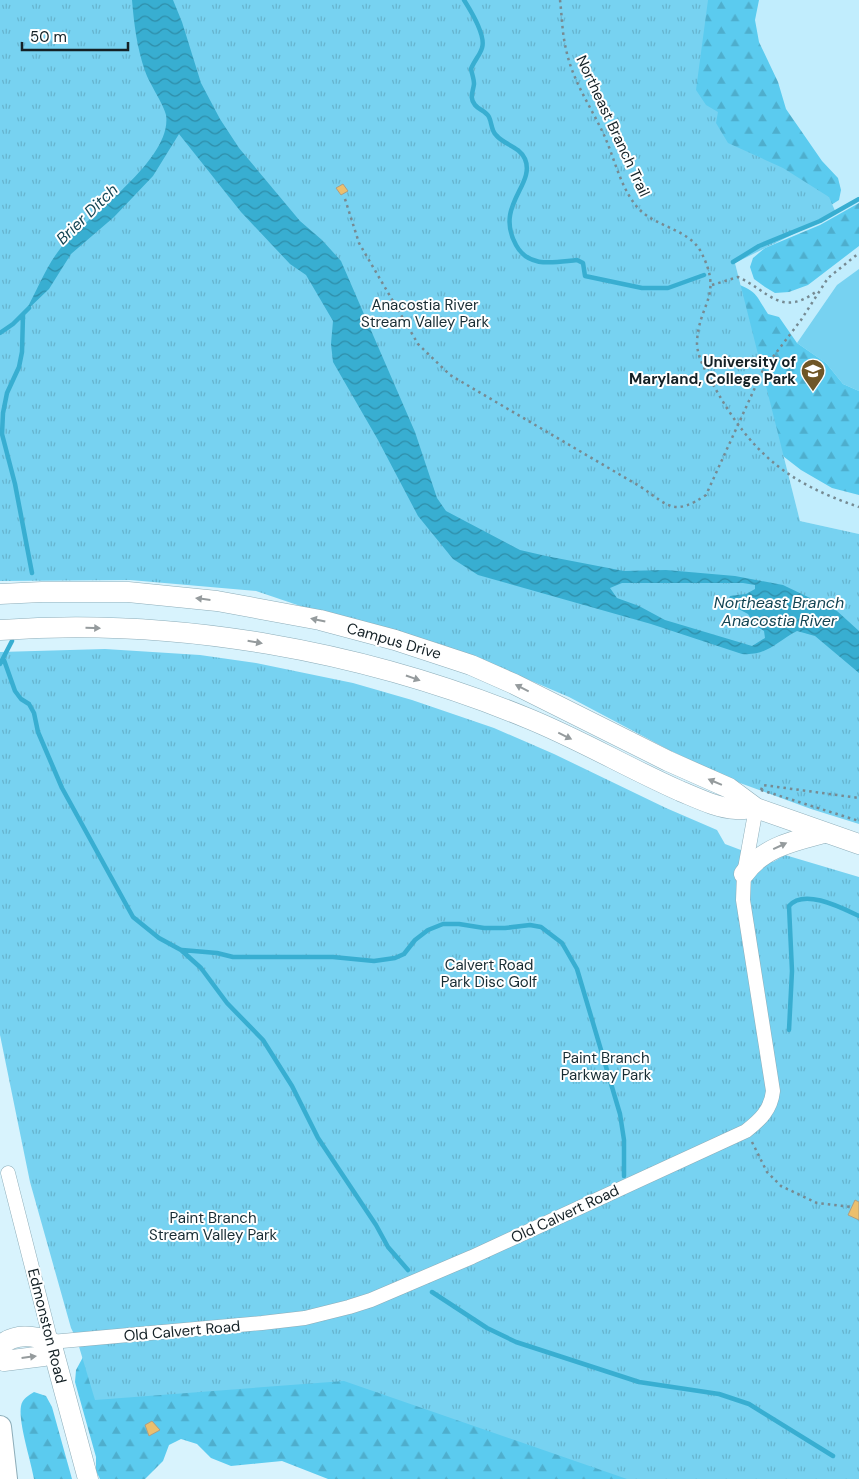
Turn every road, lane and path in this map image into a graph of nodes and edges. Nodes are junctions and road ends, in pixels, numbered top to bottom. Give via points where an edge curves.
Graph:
1 (560, 0) edge
2 (345, 199) dead end
3 (859, 253) edge
4 (711, 284) junction
5 (820, 289) junction
6 (737, 425) junction
7 (859, 507) edge
8 (0, 594) edge
9 (0, 630) edge
10 (859, 798) edge
11 (759, 799) junction
12 (824, 833) junction
13 (859, 844) edge
14 (744, 874) junction
15 (750, 1139) dead end
16 (8, 1172) dead end
17 (852, 1208) dead end
18 (51, 1342) junction
19 (0, 1346) edge
20 (0, 1359) edge
21 (0, 1427) edge
22 (6, 1479) edge
23 (88, 1479) edge

1 - 4 path, Northeast Branch Trail via 571,66 628,192 646,216 687,237 700,250
2 - 6 path via 359,243 418,344 450,375 670,506 687,508 706,495
3 - 5 path via 828,278
4 - 5 path via 738,277 767,296 789,304 808,298
4 - 6 path, Northeast Branch Trail via 697,344 709,377
5 - 6 path via 763,370
6 - 7 path, Northeast Branch Trail via 760,450 806,486
11 -> 8 main road, Campus Drive via 668,761 491,673 396,640 320,620 200,599 128,592
9 -> 11 main road, Campus Drive via 71,627 213,636 372,666 528,718 704,801 735,809
10 - 11 path via 763,785
11 - 12 main road, Campus Drive
11 - 14 street, Old Calvert Road
12 - 13 main road, Campus Drive
14 -> 12 main road via 753,863 779,845
14 - 18 street, Old Calvert Road via 744,916 773,1091 766,1112 746,1131 472,1257 349,1307 279,1321
15 - 17 path via 767,1172 781,1186 817,1203
16 - 18 street, Edmonston Road
18 - 19 main road, Old Calvert Road via 36,1336 8,1339
20 -> 18 main road via 44,1356
18 - 23 main road, Edmonston Road
21 - 22 main road

